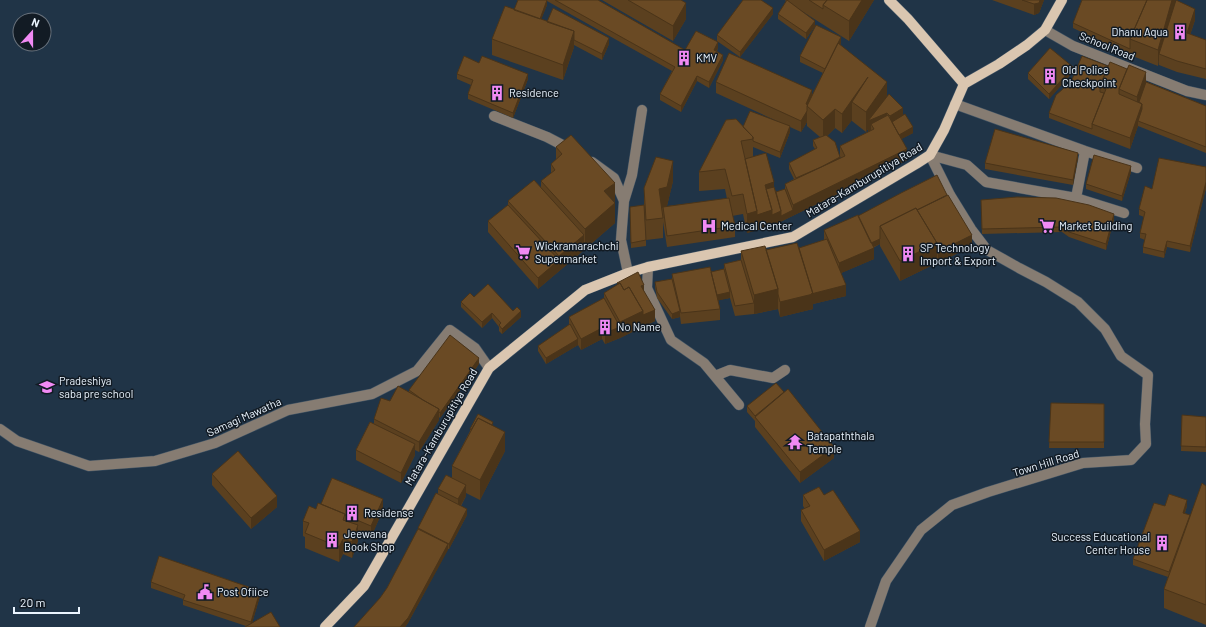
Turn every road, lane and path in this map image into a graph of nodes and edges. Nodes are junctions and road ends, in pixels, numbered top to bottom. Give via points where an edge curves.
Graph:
1 (889, 0) edge
2 (1062, 0) edge
3 (1045, 30) junction
4 (964, 84) junction
5 (1206, 95) edge
6 (955, 104) junction
7 (642, 110) dead end
8 (494, 116) dead end
9 (1085, 151) junction
10 (930, 155) junction
11 (1137, 168) dead end
12 (1076, 198) junction
13 (624, 201) junction
14 (1124, 213) dead end
15 (648, 267) junction
16 (628, 273) junction
17 (489, 368) junction
18 (785, 370) dead end
19 (715, 376) junction
20 (739, 405) dead end
21 (0, 429) edge
22 (325, 627) edge
23 (870, 627) edge

1 - 4 main road
2 - 3 main road
3 - 4 main road via 1027,46
3 - 5 street, School Road via 1073,46 1187,91
4 - 6 main road, Matara-Kamburupitiya Road
6 - 9 street
6 - 10 main road, Matara-Kamburupitiya Road
7 - 13 street via 632,175
8 - 13 street via 581,154 614,178
9 - 11 street
9 - 12 street
10 - 12 street via 967,165 986,182
10 - 15 main road, Matara-Kamburupitiya Road via 794,236
10 - 23 street, Town Hill Road via 950,195 987,250 1078,302 1105,329 1121,356 1148,375 1146,444 1131,460 1083,463 952,505 921,530 886,582
12 - 14 street
13 - 16 street via 621,240
15 - 16 main road, Matara-Kamburupitiya Road
15 - 19 street via 646,288 671,340 704,363
16 - 17 main road, Matara-Kamburupitiya Road via 585,290
17 - 21 street, Samagi Mawatha via 475,348 450,330 417,371 372,394 288,410 215,443 155,461 89,466 17,441
17 - 22 main road, Matara-Kamburupitiya Road via 364,586
18 - 19 street via 773,378 730,370
19 - 20 street

